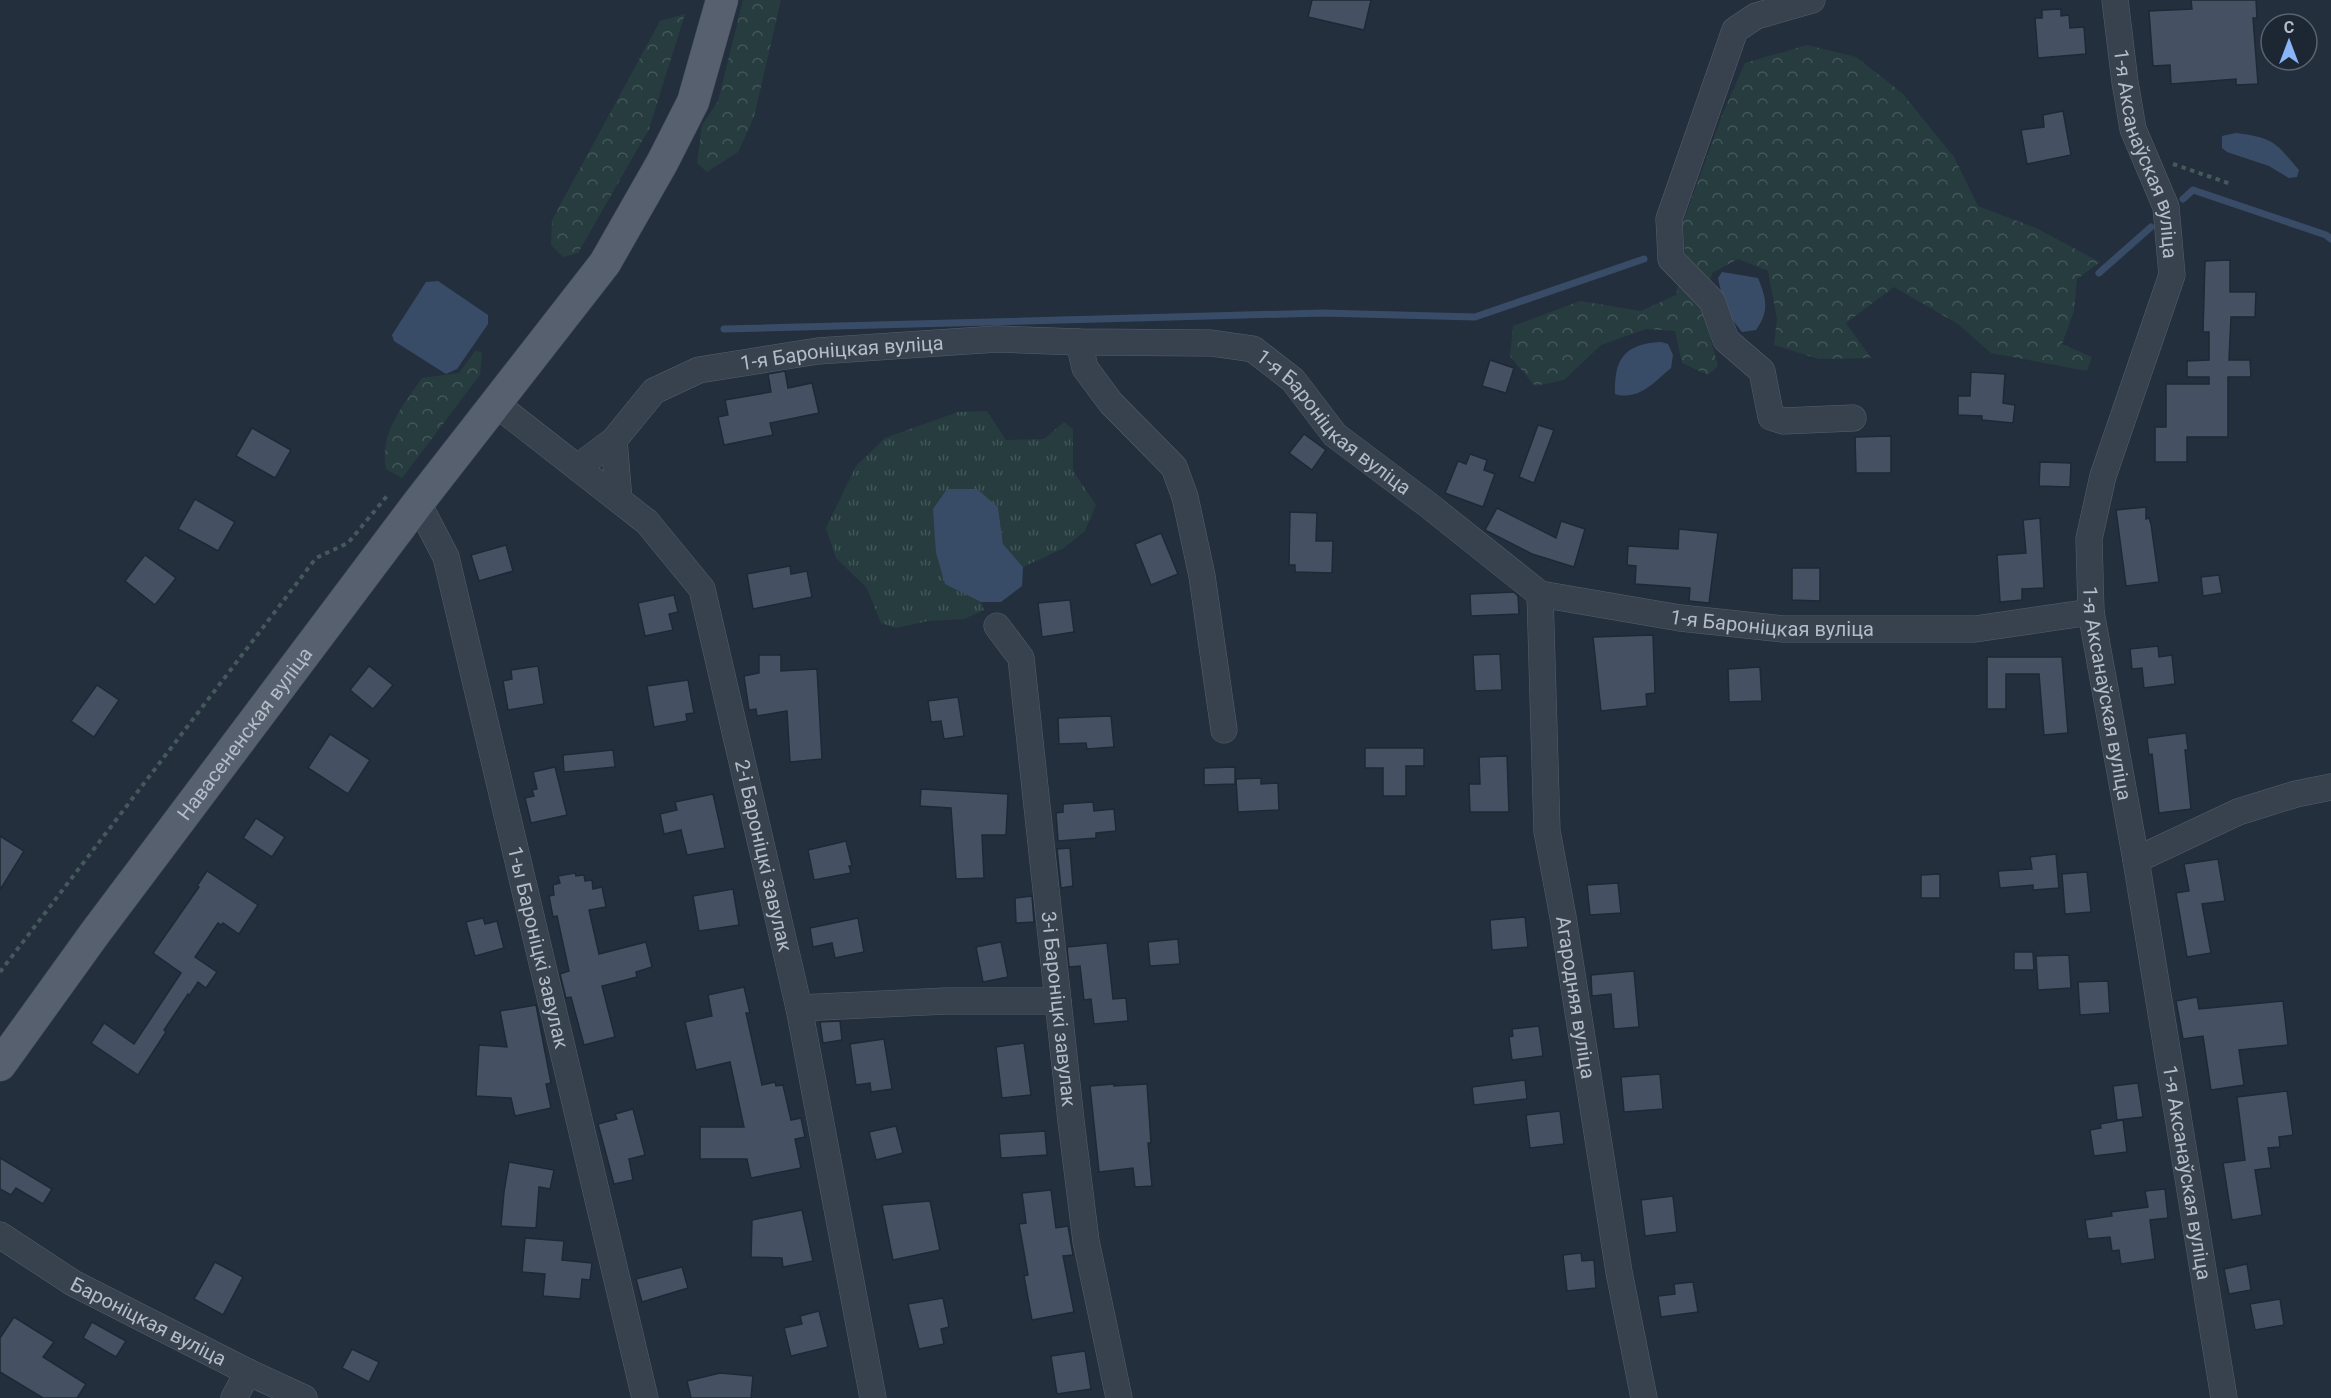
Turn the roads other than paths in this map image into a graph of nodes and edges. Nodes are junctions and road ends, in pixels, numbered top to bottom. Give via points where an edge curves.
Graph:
1 (722, 0) edge
2 (1812, 0) edge
3 (2115, 0) edge
4 (1079, 342) junction
5 (496, 404) junction
6 (1853, 418) dead end
7 (614, 440) junction
8 (578, 467) junction
9 (619, 500) junction
10 (418, 503) junction
11 (1540, 594) junction
12 (2091, 612) junction
13 (997, 626) dead end
14 (1224, 730) dead end
15 (2331, 788) edge
16 (2136, 860) junction
17 (1058, 1001) junction
18 (799, 1008) junction
19 (0, 1065) edge
20 (0, 1235) edge
21 (248, 1372) junction
22 (234, 1398) edge
23 (304, 1398) edge
24 (645, 1398) edge
25 (873, 1398) edge
26 (1119, 1398) edge
27 (1644, 1398) edge
28 (2224, 1398) edge

1 - 5 main road, Навасененская вуліца via 693,102 662,163 605,263
2 - 6 street via 1756,16 1735,30 1669,219 1671,259 1712,301 1726,340 1762,371 1771,417 1783,421
3 - 12 street, 1-я Аксанаўская вуліца via 2133,129 2166,207 2172,275 2103,476 2089,539
4 - 7 street, 1-я Бароніцкая вуліца via 997,339 818,351 699,369 654,392
4 - 11 street, 1-я Бароніцкая вуліца via 1211,344 1253,349 1293,380 1335,435
4 - 14 street via 1085,368 1111,403 1174,467 1185,496 1202,576
5 - 8 street, 2-і Бароніцкі завулак
5 - 10 main road, Навасененская вуліца
7 - 8 street, 1-я Бароніцкая вуліца
7 - 9 street
8 - 9 street, 2-і Бароніцкі завулак
9 - 18 street, 2-і Бароніцкі завулак via 647,522 702,589
10 - 19 main road, Навасененская вуліца
10 - 24 street, 1-ы Бароніцкі завулак via 446,557
11 - 12 street, 1-я Бароніцкая вуліца via 1680,618 1783,629 1975,629
11 - 27 street, Агародняя вуліца via 1547,831 1619,1272
12 - 16 street, 1-я Аксанаўская вуліца
13 - 17 street, 3-і Бароніцкі завулак via 1021,658
15 - 16 street via 2238,812
16 - 28 street, 1-я Аксанаўская вуліца
17 - 18 street
17 - 26 street, 3-і Бароніцкі завулак via 1086,1241
18 - 25 street, 2-і Бароніцкі завулак
20 - 21 street, Бароніцкая вуліца via 73,1283
21 - 22 street
21 - 23 street, Бароніцкая вуліца

